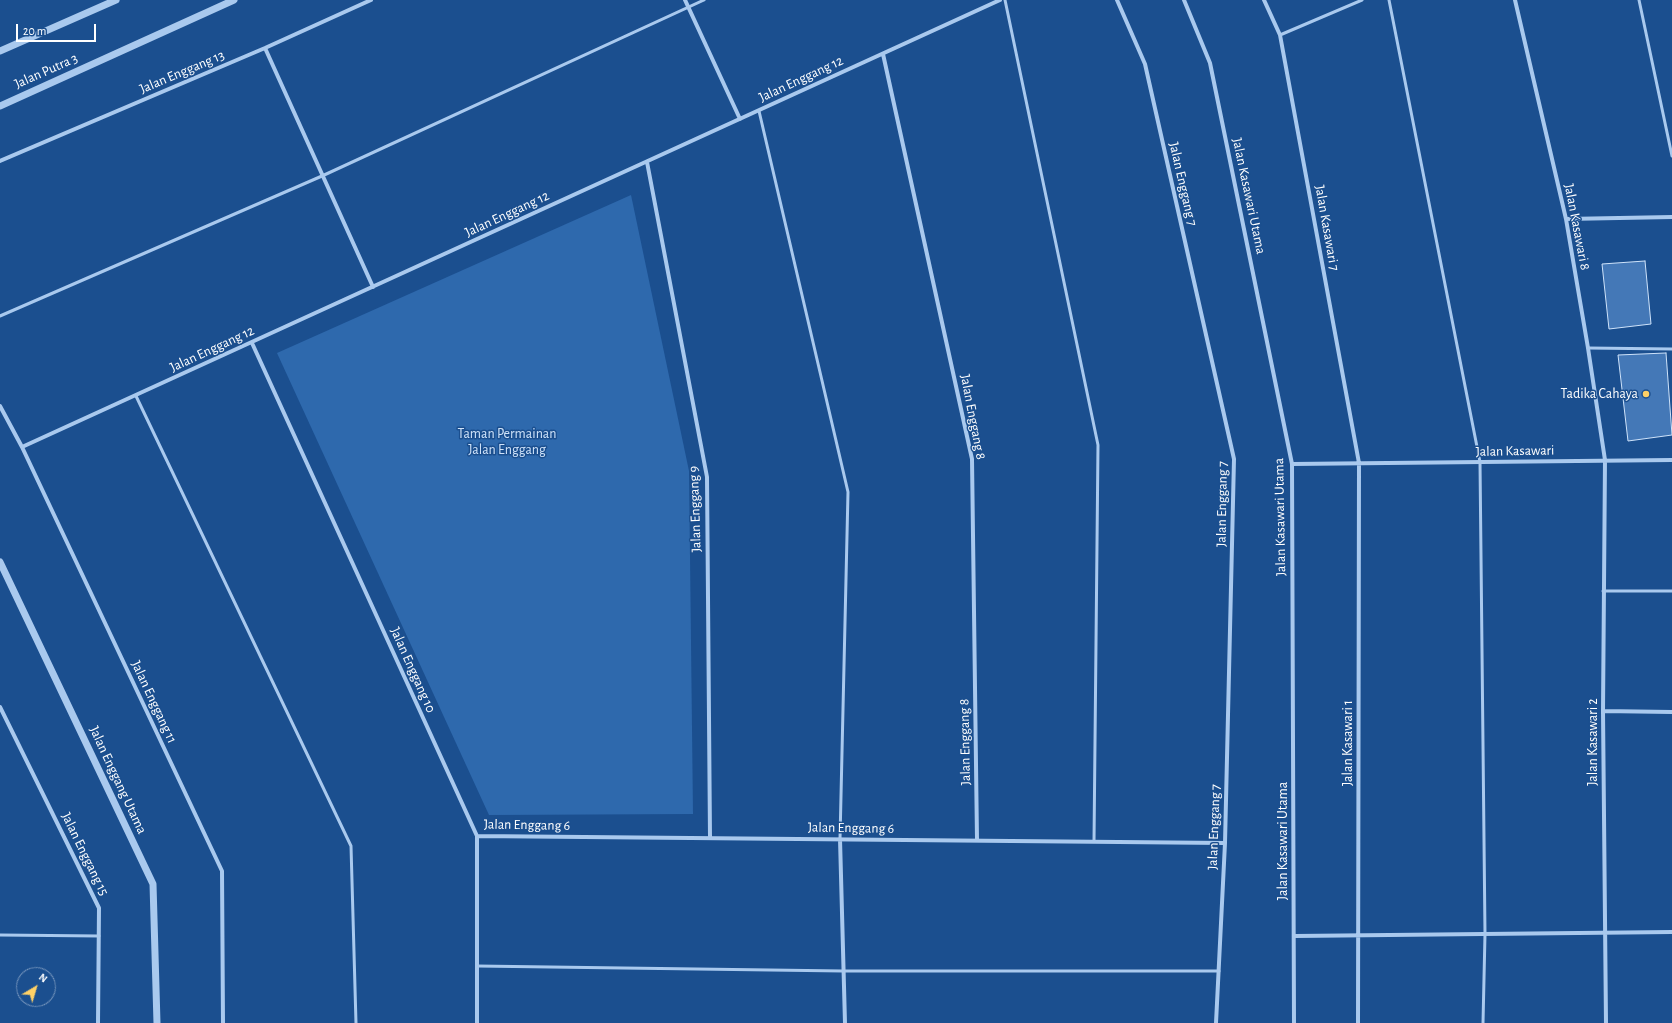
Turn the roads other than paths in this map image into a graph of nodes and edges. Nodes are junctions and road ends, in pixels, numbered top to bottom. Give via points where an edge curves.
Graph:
1 (116, 0) edge
2 (234, 0) edge
3 (371, 0) edge
4 (685, 0) edge
5 (704, 0) edge
6 (1000, 0) edge
7 (1005, 0) edge
8 (1117, 0) edge
9 (1184, 0) edge
10 (1264, 0) edge
11 (1362, 0) edge
12 (1389, 0) edge
13 (1515, 0) edge
14 (1639, 0) edge
15 (688, 7) junction
16 (1280, 35) junction
17 (265, 48) junction
18 (0, 51) edge
19 (883, 54) junction
20 (0, 106) edge
21 (759, 111) junction
22 (740, 119) junction
23 (1672, 156) edge
24 (0, 161) edge
25 (647, 162) junction
26 (322, 176) junction
27 (1672, 217) edge
28 (1566, 219) junction
29 (373, 287) junction
30 (0, 316) edge
31 (252, 342) junction
32 (1588, 348) junction
33 (1672, 349) edge
34 (136, 396) junction
35 (0, 406) edge
36 (22, 448) junction
37 (1605, 460) junction
38 (1672, 460) edge
39 (1480, 462) junction
40 (1359, 463) junction
41 (1292, 464) junction
42 (0, 562) edge
43 (1603, 591) junction
44 (1672, 591) edge
45 (0, 707) edge
46 (1603, 711) junction
47 (1672, 712) edge
48 (477, 836) junction
49 (710, 838) junction
50 (840, 839) junction
51 (977, 840) junction
52 (1094, 841) junction
53 (1225, 843) junction
54 (1672, 932) edge
55 (1606, 933) junction
56 (1485, 934) junction
57 (0, 935) edge
58 (1358, 935) junction
59 (99, 936) junction
60 (1295, 936) junction
61 (477, 966) junction
62 (1219, 971) junction
63 (843, 972) junction
64 (98, 1023) edge
65 (157, 1023) edge
66 (223, 1023) edge
67 (356, 1023) edge
68 (477, 1023) edge
69 (844, 1023) edge
70 (1216, 1023) edge
71 (1294, 1023) edge
72 (1358, 1023) edge
73 (1483, 1023) edge
74 (1606, 1023) edge

1 - 18 street
2 - 20 street, Jalan Putra 3
3 - 17 street, Jalan Enggang 13
4 - 15 street
5 - 15 lane
6 - 19 street, Jalan Enggang 12
7 - 52 lane via 1098,444
8 - 53 street, Jalan Enggang 7 via 1145,64 1234,459
9 - 41 street, Jalan Kasawari Utama via 1210,63
10 - 16 street, Jalan Kasawari 7
11 - 16 lane
12 - 39 lane
13 - 28 street, Jalan Kasawari 8
14 - 23 lane
15 - 22 street
15 - 26 lane
16 - 40 street, Jalan Kasawari 7
17 - 24 street, Jalan Enggang 13
17 - 26 street
19 - 21 street, Jalan Enggang 12
19 - 51 street, Jalan Enggang 8 via 972,459
21 - 22 street, Jalan Enggang 12
21 - 50 lane via 848,492
22 - 25 street, Jalan Enggang 12
25 - 29 street, Jalan Enggang 12
25 - 49 street, Jalan Enggang 9 via 707,477
26 - 29 street
26 - 30 lane
27 - 28 street
28 - 32 street, Jalan Kasawari 8
29 - 31 street, Jalan Enggang 12
31 - 34 street, Jalan Enggang 12
31 - 48 street, Jalan Enggang 10
32 - 33 lane
32 - 37 street, Jalan Kasawari 8
34 - 36 street, Jalan Enggang 12
34 - 67 lane via 351,846
35 - 36 street, Jalan Enggang 11
36 - 66 street, Jalan Enggang 11 via 222,871
37 - 38 street, Jalan Kasawari
37 - 39 street, Jalan Kasawari
37 - 43 street, Jalan Kasawari 2
39 - 40 street, Jalan Kasawari
39 - 56 lane
40 - 41 street, Jalan Kasawari
40 - 58 street, Jalan Kasawari 1
41 - 60 street, Jalan Kasawari Utama
42 - 65 street, Jalan Enggang Utama via 153,884
43 - 44 lane
43 - 46 street, Jalan Kasawari 2
45 - 59 street, Jalan Enggang 15 via 99,908
46 - 47 street
46 - 55 street, Jalan Kasawari 2
48 - 49 street, Jalan Enggang 6
48 - 61 street, Jalan Enggang 10
49 - 50 street, Jalan Enggang 6
50 - 51 street, Jalan Enggang 6
50 - 63 street
51 - 52 street, Jalan Enggang 6
52 - 53 street, Jalan Enggang 6
53 - 62 street, Jalan Enggang 7
54 - 55 street
55 - 56 street
55 - 74 street, Jalan Kasawari 2
56 - 58 street
56 - 73 lane
57 - 59 lane
58 - 60 street
58 - 72 street, Jalan Kasawari 1
59 - 64 street, Jalan Enggang 15
60 - 71 street, Jalan Kasawari Utama
61 - 63 lane
61 - 68 street, Jalan Enggang 10
62 - 63 lane
62 - 70 street, Jalan Enggang 7
63 - 69 street

